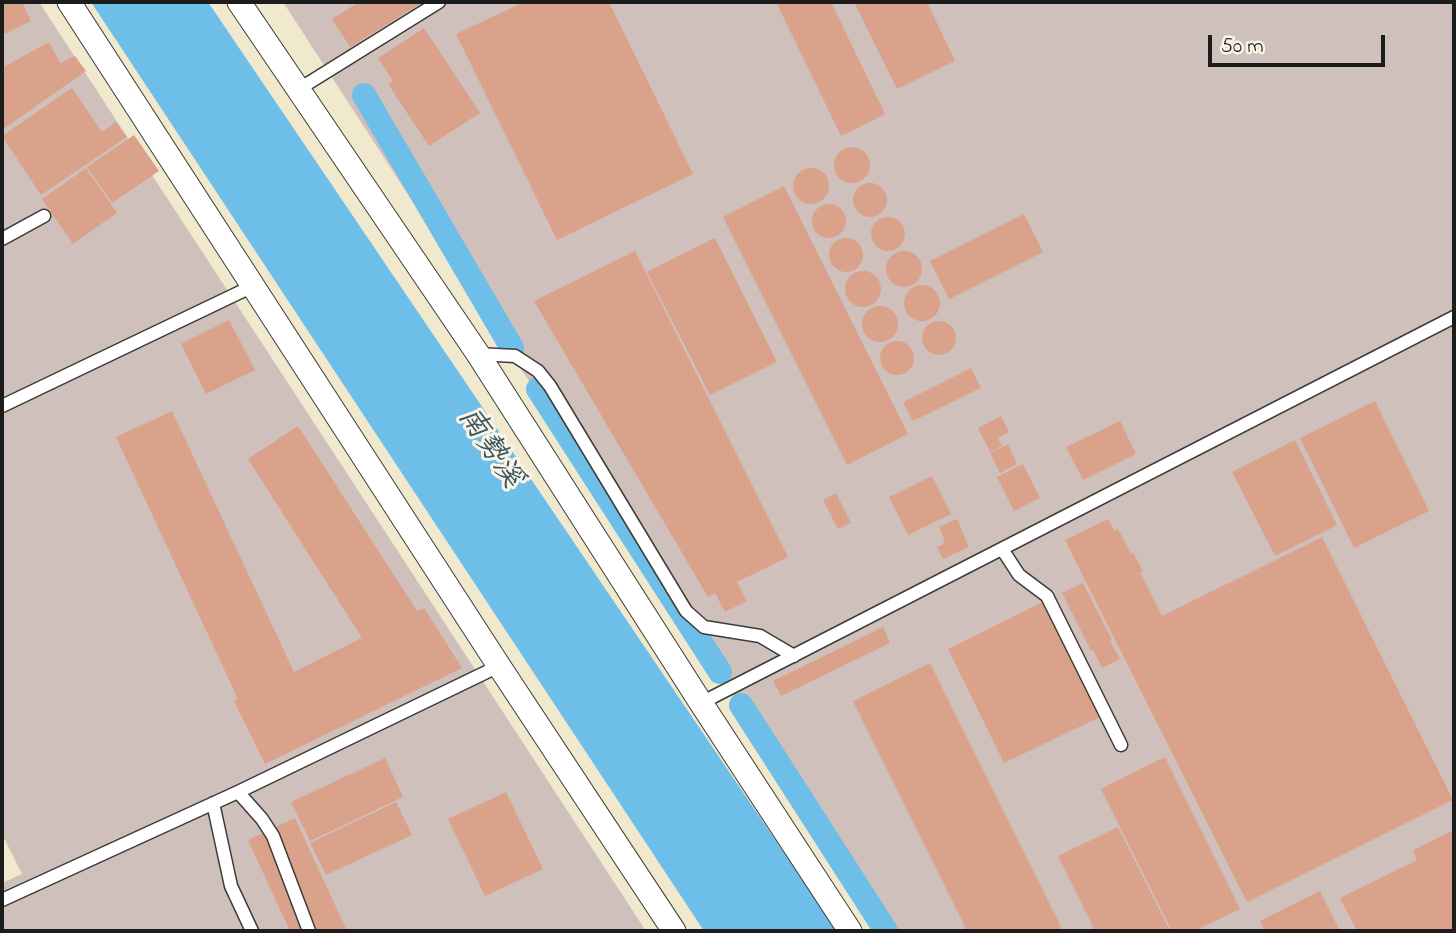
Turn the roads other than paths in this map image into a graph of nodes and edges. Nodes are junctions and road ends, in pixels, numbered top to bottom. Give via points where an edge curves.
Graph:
1 (69, 2) edge
2 (239, 2) edge
3 (439, 2) edge
4 (299, 89) junction
5 (44, 216) dead end
6 (2, 239) edge
7 (253, 286) junction
8 (1454, 317) edge
9 (478, 354) junction
10 (2, 406) edge
11 (1002, 549) junction
12 (794, 656) junction
13 (499, 666) junction
14 (701, 703) junction
15 (1121, 744) dead end
16 (238, 792) junction
17 (213, 803) junction
18 (2, 900) edge
19 (252, 931) edge
20 (309, 931) edge
21 (674, 931) edge
22 (850, 931) edge

1 - 7 street
2 - 4 street
3 - 4 lane
4 - 9 street
5 - 6 lane
7 - 10 lane
7 - 13 street
8 - 11 lane
9 - 12 lane via 515,356 538,370 686,611 705,627 760,636
9 - 14 street
11 - 12 lane
11 - 15 lane via 1019,575 1047,596
12 - 14 lane
13 - 16 lane
13 - 21 street
14 - 22 street
16 - 17 lane
16 - 20 lane via 273,836
17 - 18 lane
17 - 19 lane via 231,886

